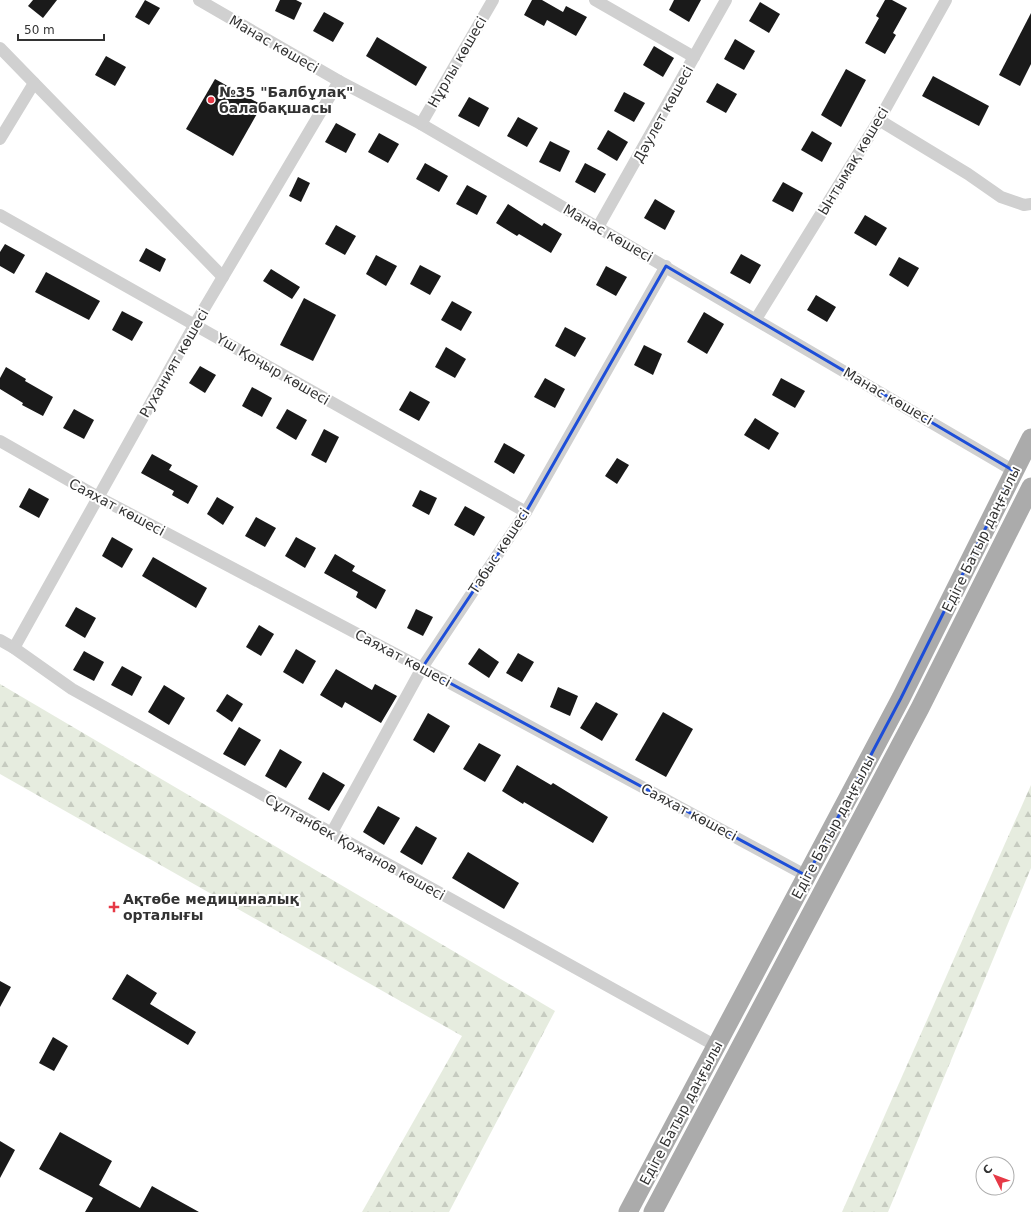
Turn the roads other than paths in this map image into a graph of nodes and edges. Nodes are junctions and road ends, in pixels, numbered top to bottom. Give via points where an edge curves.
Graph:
1 (199, 0) edge
2 (493, 0) edge
3 (595, 0) edge
4 (726, 0) edge
5 (946, 0) edge
6 (0, 48) edge
7 (694, 57) junction
8 (339, 81) junction
9 (34, 83) junction
10 (879, 120) junction
11 (421, 124) junction
12 (0, 140) edge
13 (1031, 204) edge
14 (0, 215) edge
15 (598, 227) junction
16 (666, 266) junction
17 (223, 277) junction
18 (756, 319) junction
19 (195, 324) junction
20 (1031, 438) edge
21 (0, 441) edge
22 (1014, 471) junction
23 (1031, 487) edge
24 (98, 497) junction
25 (526, 512) junction
26 (0, 640) edge
27 (14, 648) junction
28 (422, 668) junction
29 (331, 834) junction
30 (807, 876) junction
31 (716, 1046) junction
32 (628, 1212) edge
33 (653, 1212) edge

1 - 8 street, Манас көшесі
2 - 11 street, Нұрлы көшесі
3 - 7 street
4 - 7 street, Дәулет көшесі
5 - 10 street, Ынтымақ көшесі
6 - 9 street
7 - 15 street, Дәулет көшесі
8 - 11 street, Манас көшесі
8 - 17 street, Руханият көшесі
9 - 12 street
9 - 17 street
10 - 13 street via 968,174 1001,198 1024,205
10 - 18 street, Ынтымақ көшесі
11 - 15 street, Манас көшесі
14 - 19 street, Үш Қоңыр көшесі
15 - 16 street, Манас көшесі
16 - 18 street, Манас көшесі
16 - 25 street, Табыс көшесі
17 - 19 street, Руханият көшесі
18 - 22 street, Манас көшесі
19 - 24 street, Руханият көшесі
19 - 25 street, Үш Қоңыр көшесі
20 - 22 main road, Едіге Батыр даңғылы
21 - 24 street, Саяхат көшесі
22 - 30 main road, Едіге Батыр даңғылы via 901,698
23 - 33 main road, Едіге Батыр даңғылы via 920,708
24 - 27 street, Руханият көшесі
24 - 28 street, Саяхат көшесі
25 - 28 street, Табыс көшесі
26 - 27 street, Сұлтанбек Қожанов көшесі
27 - 29 street, Сұлтанбек Қожанов көшесі via 72,690
28 - 29 street, Табыс көшесі
28 - 30 street, Саяхат көшесі
29 - 31 street, Сұлтанбек Қожанов көшесі
30 - 31 main road, Едіге Батыр даңғылы
31 - 32 main road, Едіге Батыр даңғылы

